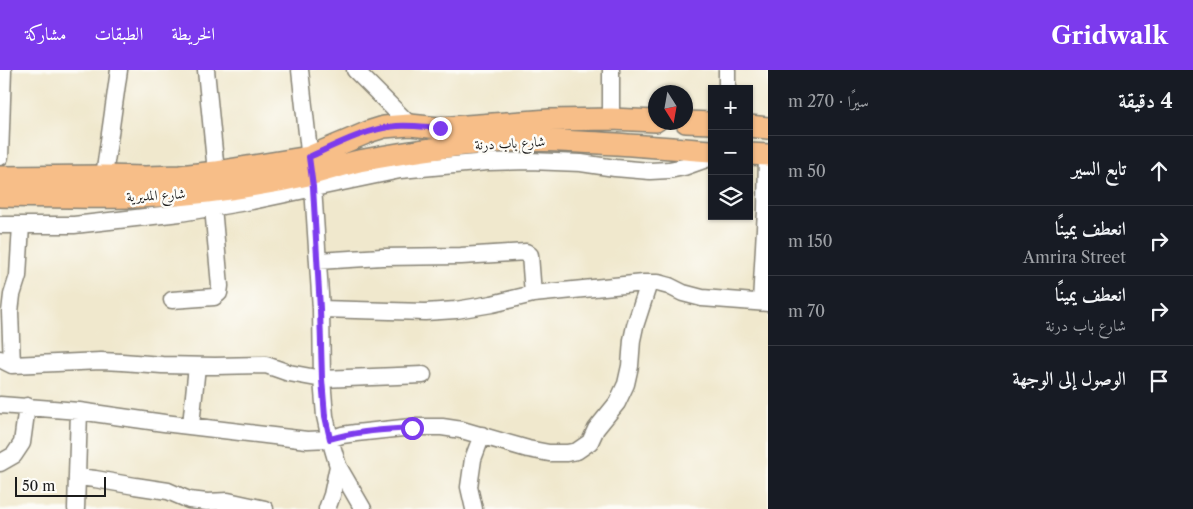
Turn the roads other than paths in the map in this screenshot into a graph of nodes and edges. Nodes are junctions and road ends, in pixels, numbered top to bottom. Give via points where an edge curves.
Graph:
1 (3, 70) edge
2 (120, 70) edge
3 (206, 70) edge
4 (300, 70) edge
5 (355, 70) edge
6 (611, 70) edge
7 (727, 70) edge
8 (728, 85) edge
9 (611, 119) junction
10 (648, 121) edge
11 (693, 122) edge
12 (708, 123) edge
13 (410, 125) junction
14 (753, 126) edge
15 (768, 128) edge
16 (708, 151) edge
17 (761, 155) edge
18 (0, 157) edge
19 (708, 158) edge
20 (216, 172) junction
21 (311, 173) junction
22 (104, 176) junction
23 (0, 177) edge
24 (0, 196) edge
25 (213, 207) junction
26 (0, 225) edge
27 (21, 226) junction
28 (318, 261) junction
29 (648, 283) junction
30 (533, 294) junction
31 (172, 300) dead end
32 (764, 303) edge
33 (320, 309) junction
34 (6, 362) edge
35 (197, 366) junction
36 (423, 375) dead end
37 (322, 379) junction
38 (0, 405) edge
39 (26, 406) junction
40 (78, 410) junction
41 (191, 425) junction
42 (482, 435) junction
43 (330, 439) junction
44 (0, 463) edge
45 (338, 466) junction
46 (78, 477) junction
47 (76, 509) edge
48 (265, 509) edge
49 (327, 509) edge
50 (363, 509) edge
51 (474, 509) edge

1 - 18 street
2 - 22 street
3 - 20 street
4 - 21 street
5 - 13 street
6 - 9 street
7 - 8 street
9 - 10 main road, شارع باب درنة
9 - 13 main road, شارع باب درنة via 440,128
11 - 12 main road
13 - 21 main road, شارع باب درنة via 371,131
14 - 15 main road
16 - 21 main road, شارع باب درنة via 547,140 508,141 400,154
17 - 32 street via 766,210
19 - 21 street via 669,170 529,161
20 - 21 main road, شارع المديرية
20 - 22 main road, شارع المديرية via 180,176
21 - 24 main road, شارع المديرية via 207,192 160,196
21 - 25 street via 252,201
21 - 28 street
22 - 23 main road, شارع المديرية
25 - 27 street via 74,225
25 - 31 street via 219,292 214,297
26 - 27 street
27 - 34 street
28 - 30 street via 526,252 530,255
28 - 33 street
29 - 30 street
29 - 32 street via 669,286 702,298
29 - 42 street via 635,326 626,384 590,442 577,451 549,453
30 - 33 street via 492,304 433,312
33 - 37 street
34 - 35 street via 101,361
35 - 37 street via 266,364
35 - 41 street
36 - 37 street
37 - 43 street
38 - 39 street
39 - 40 street
39 - 44 street via 22,443 14,455
40 - 41 street
40 - 46 street
41 - 43 street via 306,440
42 - 43 street via 442,427 356,433
42 - 51 street via 473,459 469,487
43 - 45 street
45 - 49 street
45 - 50 street
46 - 47 street
46 - 48 street via 168,491 189,500 228,502

